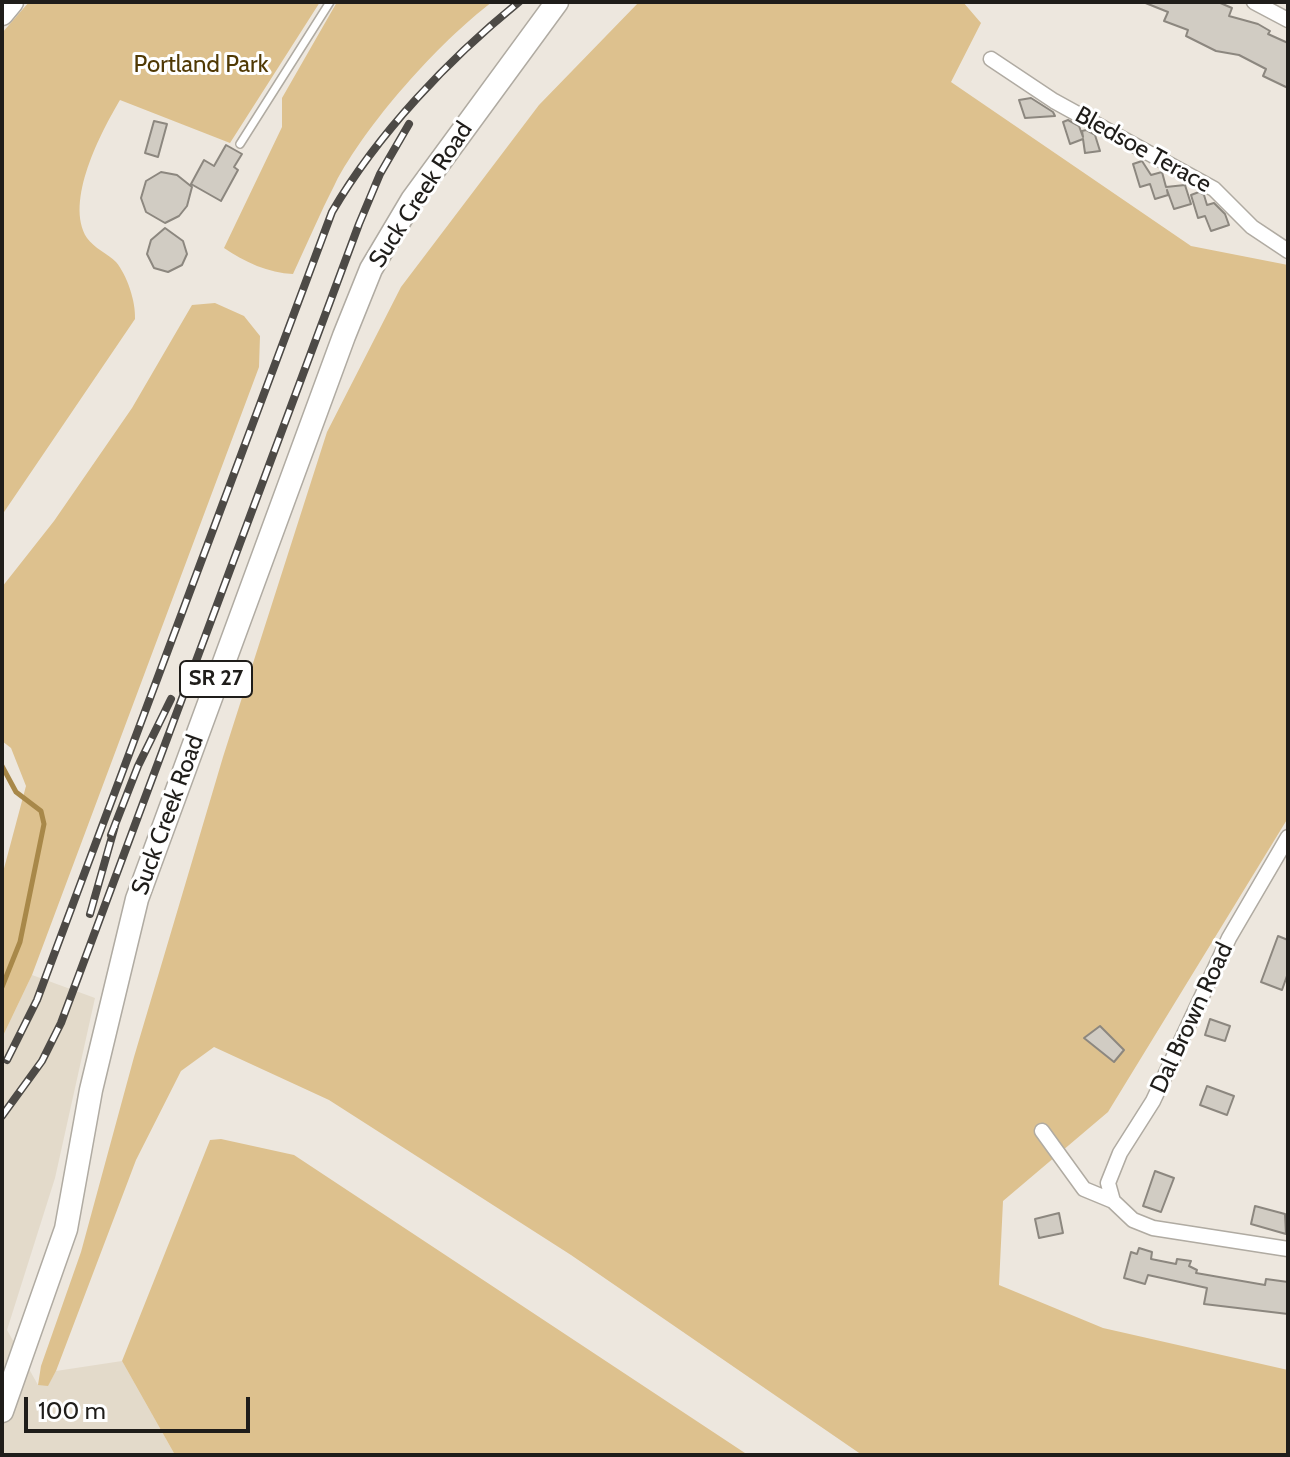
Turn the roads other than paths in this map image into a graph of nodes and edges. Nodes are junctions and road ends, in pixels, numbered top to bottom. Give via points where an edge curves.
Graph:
1 (12, 2) edge
2 (330, 2) edge
3 (557, 2) edge
4 (1254, 2) edge
5 (2, 14) edge
6 (1288, 20) edge
7 (991, 59) dead end
8 (240, 144) dead end
9 (1288, 251) edge
10 (1288, 837) edge
11 (1042, 1131) dead end
12 (1113, 1201) junction
13 (1288, 1249) edge
14 (2, 1411) edge

1 - 5 main road
2 - 8 lane
3 - 14 main road, Suck Creek Road / SR 27 via 412,200 371,269 349,322 137,899 91,1090 66,1229
4 - 6 street
7 - 9 street, Bledsoe Terace via 1054,101 1214,189 1252,227
10 - 12 street, Dal Brown Road via 1229,938 1153,1101 1120,1153 1108,1183
11 - 12 street via 1084,1189
12 - 13 street via 1133,1220 1153,1228

